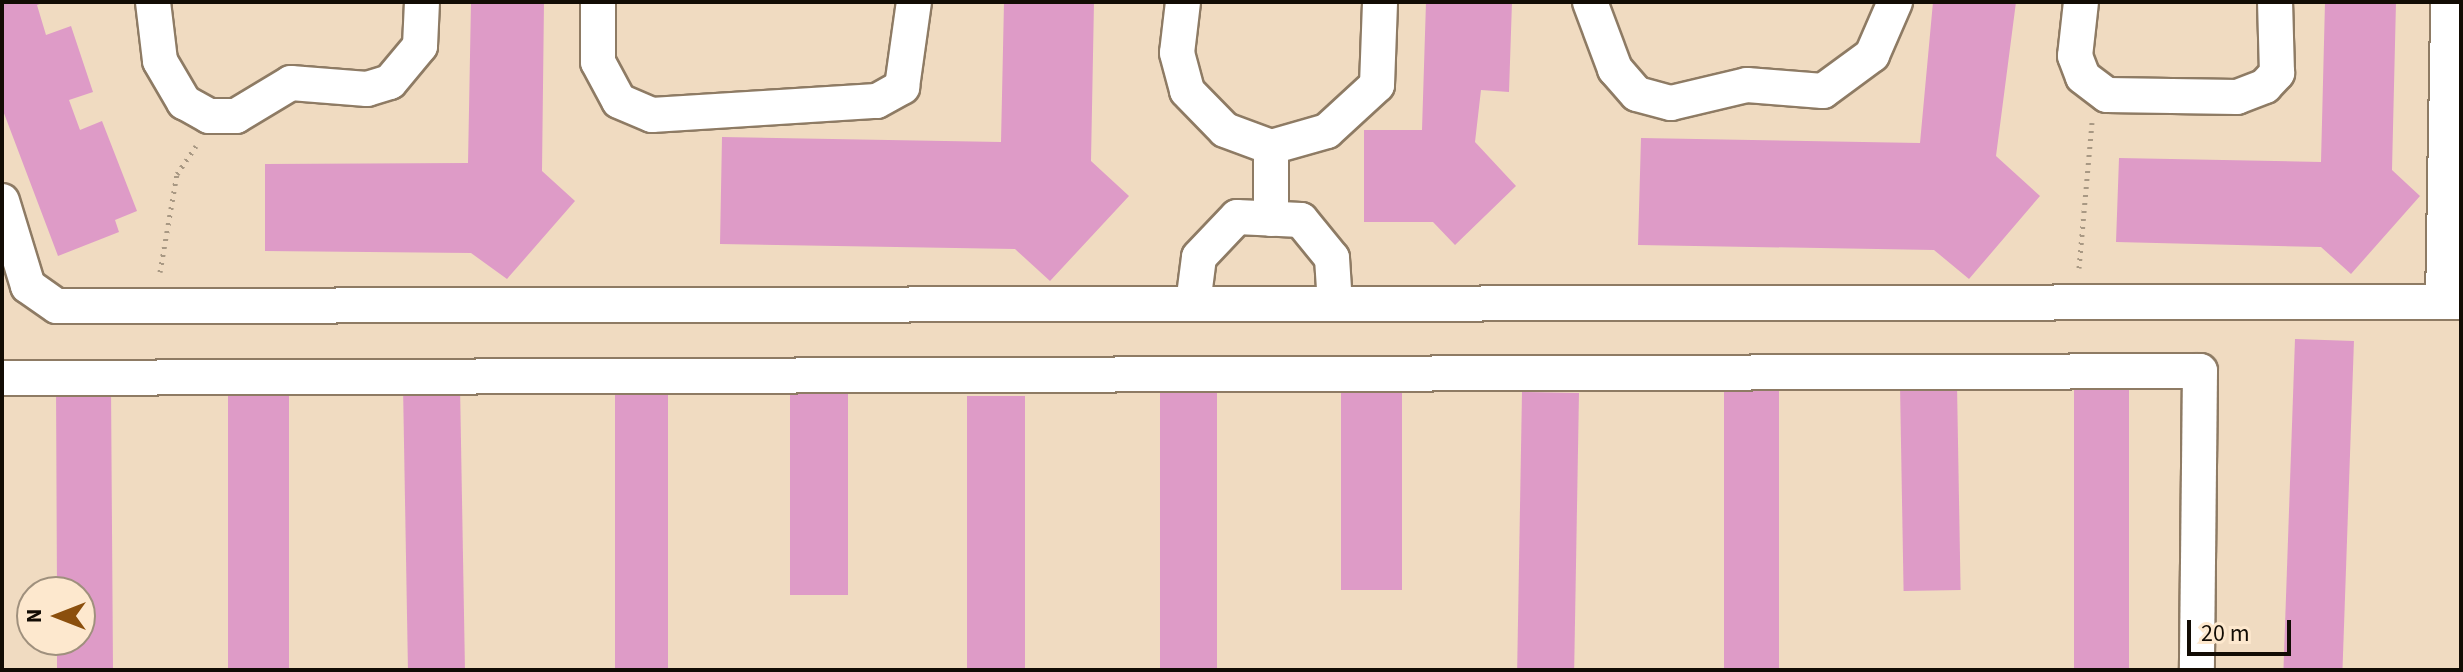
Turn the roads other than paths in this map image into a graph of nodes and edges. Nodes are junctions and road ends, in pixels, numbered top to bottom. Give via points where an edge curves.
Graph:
1 (153, 2) edge
2 (422, 2) edge
3 (598, 2) edge
4 (914, 2) edge
5 (1183, 2) edge
6 (1380, 2) edge
7 (1590, 2) edge
8 (1895, 2) edge
9 (2081, 2) edge
10 (2275, 2) edge
11 (2448, 2) edge
12 (1271, 147) junction
13 (2, 201) edge
14 (1271, 219) junction
15 (2452, 302) edge
16 (1193, 304) junction
17 (1335, 304) junction
18 (2, 378) edge
19 (2197, 670) edge

1 - 2 lane via 160,61 184,102 209,116 236,116 291,83 367,89 390,82 420,46
3 - 4 lane via 598,62 619,101 652,115 877,101 902,87
5 - 12 lane via 1177,53 1187,91 1225,130
6 - 12 lane via 1377,85 1327,131
7 - 8 lane via 1615,69 1637,94 1671,103 1747,85 1823,91 1872,55
9 - 10 lane via 2075,56 2083,77 2107,95 2237,97 2265,86 2277,73
11 - 15 lane
12 - 14 lane
13 - 16 lane via 28,286 57,306
14 - 16 lane via 1237,217 1199,257
14 - 17 lane via 1301,220 1332,258
15 - 17 lane
16 - 17 lane
18 - 19 lane via 2200,371

